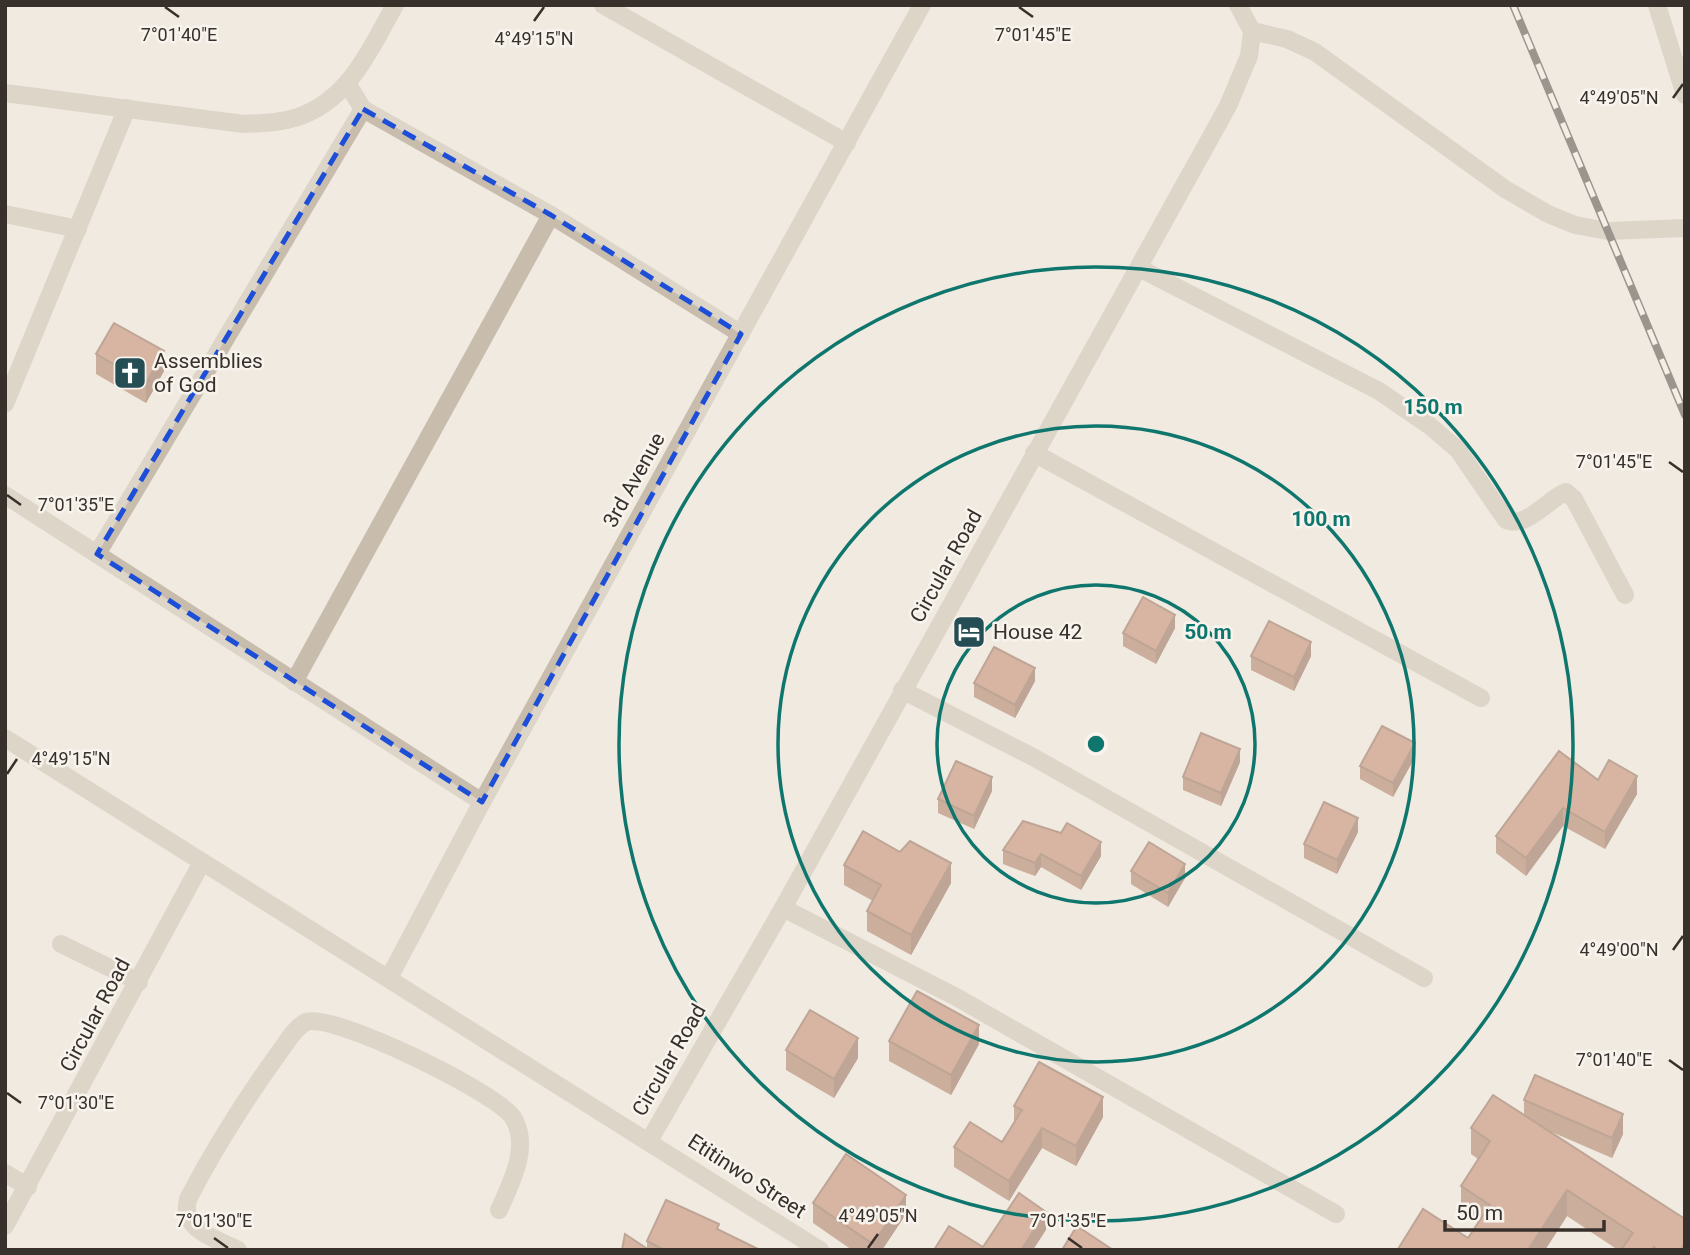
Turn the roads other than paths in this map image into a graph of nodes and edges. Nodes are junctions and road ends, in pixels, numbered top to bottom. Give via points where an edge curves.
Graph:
1 (396, 5) edge
2 (603, 5) edge
3 (922, 5) edge
4 (1238, 5) edge
5 (1657, 5) edge
6 (1252, 32) junction
7 (348, 85) junction
8 (5, 93) edge
9 (1685, 95) edge
10 (127, 108) junction
11 (363, 109) junction
12 (847, 143) junction
13 (5, 214) edge
14 (551, 215) junction
15 (1685, 228) edge
16 (78, 229) junction
17 (1139, 268) junction
18 (741, 334) junction
19 (5, 404) edge
20 (1034, 453) junction
21 (5, 495) edge
22 (97, 554) junction
23 (1625, 595) dead end
24 (294, 682) junction
25 (902, 690) junction
26 (1481, 698) dead end
27 (5, 738) edge
28 (482, 802) junction
29 (202, 862) junction
30 (783, 908) junction
31 (61, 944) dead end
32 (389, 978) junction
33 (1424, 978) dead end
34 (139, 982) junction
35 (649, 1141) junction
36 (5, 1173) edge
37 (28, 1186) junction
38 (499, 1210) dead end
39 (1336, 1214) dead end
40 (5, 1226) edge
41 (238, 1250) edge
42 (820, 1250) edge

1 - 7 street
2 - 12 street
3 - 12 street, 3rd Avenue
4 - 6 street
5 - 9 street
6 - 15 street via 1287,39 1315,52 1505,189 1548,214 1608,231
6 - 17 street, Circular Road via 1249,56 1228,106
7 - 10 street via 320,107 277,122 244,124
7 - 11 street
8 - 10 street
10 - 16 street
11 - 14 street
11 - 22 street
12 - 18 street, 3rd Avenue
13 - 16 street
14 - 18 street
14 - 24 street
16 - 19 street
17 - 20 street, Circular Road
17 - 23 street via 1379,391 1430,426 1458,450 1506,520 1522,522 1566,492
18 - 28 street, 3rd Avenue
20 - 25 street, Circular Road
20 - 26 street
21 - 22 street
22 - 24 street
24 - 28 street
25 - 30 street, Circular Road
25 - 33 street via 1033,757
27 - 29 street, Etitinwo Street
28 - 32 street, 3rd Avenue
29 - 32 street, Etitinwo Street
29 - 34 street, Circular Road
30 - 35 street, Circular Road
30 - 39 street via 958,998
31 - 34 street
32 - 35 street, Etitinwo Street
34 - 37 street, Circular Road
35 - 42 street, Etitinwo Street
36 - 37 street
37 - 40 street, Circular Road
38 - 41 street via 520,1159 515,1119 501,1104 380,1041 311,1020 296,1030 260,1079 188,1199 185,1210 194,1227

